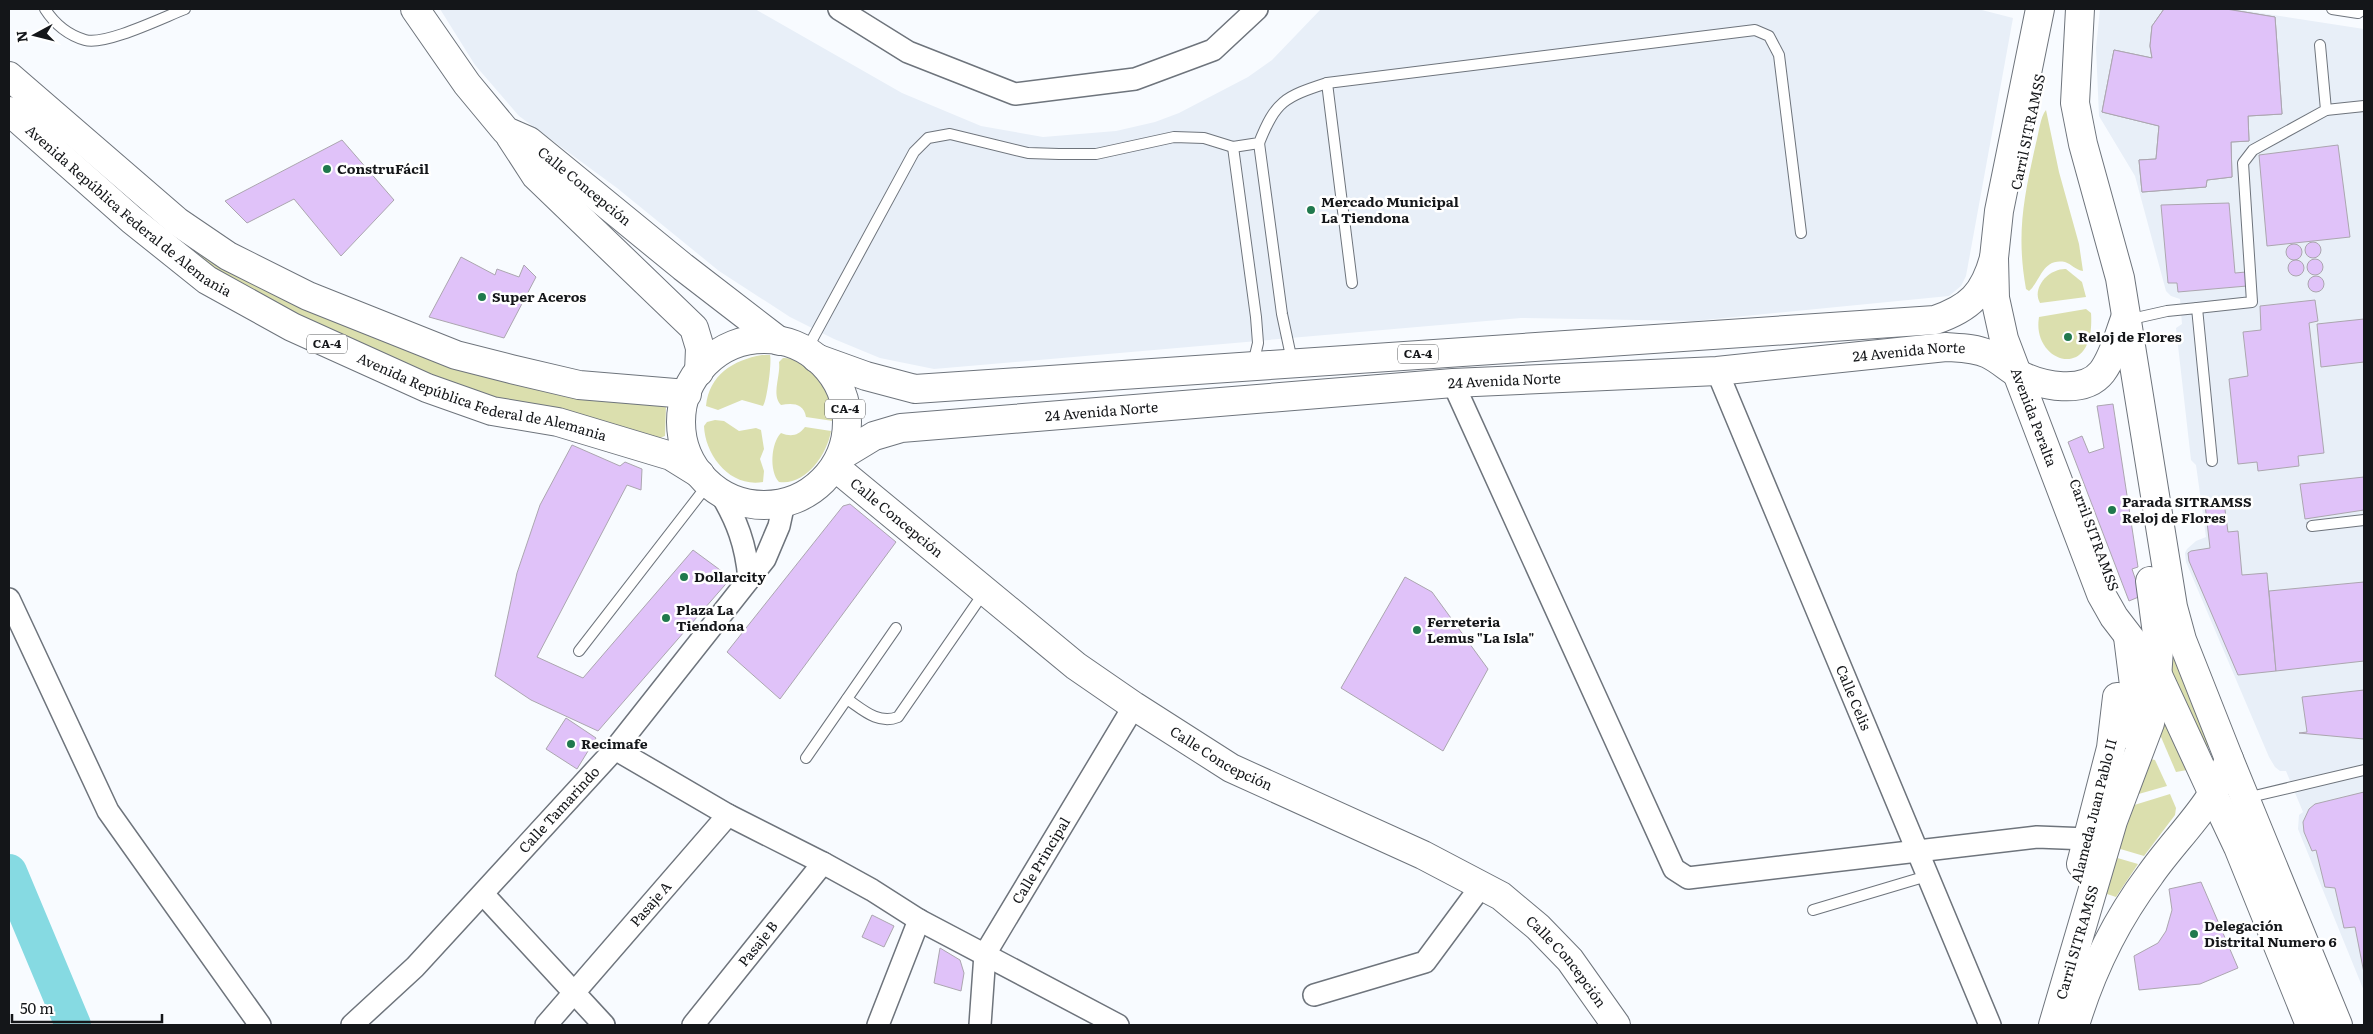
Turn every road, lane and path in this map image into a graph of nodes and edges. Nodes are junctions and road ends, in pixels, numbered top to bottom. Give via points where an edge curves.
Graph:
1 (45, 9) edge
2 (185, 9) edge
3 (416, 9) edge
4 (839, 9) edge
5 (1257, 9) edge
6 (2040, 9) edge
7 (2056, 9) edge
8 (2062, 9) edge
9 (2080, 9) edge
10 (2332, 9) edge
11 (2359, 11) edge
12 (2320, 46) dead end
13 (9, 76) edge
14 (1327, 83) junction
15 (2364, 106) edge
16 (2326, 110) junction
17 (9, 111) edge
18 (506, 131) junction
19 (1259, 143) junction
20 (1233, 147) junction
21 (1801, 232) dead end
22 (1994, 258) junction
23 (1352, 283) dead end
24 (2197, 308) junction
25 (2126, 318) junction
26 (779, 341) junction
27 (2114, 350) junction
28 (811, 354) junction
29 (1292, 362) junction
30 (1252, 366) junction
31 (1717, 371) junction
32 (2028, 378) junction
33 (693, 383) junction
34 (1453, 384) junction
35 (2212, 461) dead end
36 (838, 462) junction
37 (709, 483) junction
38 (784, 503) junction
39 (2364, 520) edge
40 (2312, 526) dead end
41 (750, 579) junction
42 (985, 590) junction
43 (2101, 594) junction
44 (9, 598) edge
45 (896, 628) dead end
46 (2127, 634) junction
47 (579, 651) dead end
48 (2158, 673) junction
49 (847, 699) junction
50 (1134, 706) junction
51 (615, 749) junction
52 (806, 758) dead end
53 (2229, 759) junction
54 (2364, 770) edge
55 (2213, 794) junction
56 (2244, 799) junction
57 (2119, 803) junction
58 (728, 815) junction
59 (2088, 839) junction
60 (1917, 853) junction
61 (823, 863) junction
62 (1927, 876) junction
63 (1482, 885) junction
64 (482, 894) junction
65 (1813, 910) dead end
66 (919, 920) junction
67 (985, 954) junction
68 (576, 994) junction
69 (1314, 994) dead end
70 (1108, 1023) edge
71 (260, 1025) edge
72 (352, 1025) edge
73 (546, 1025) edge
74 (604, 1025) edge
75 (693, 1025) edge
76 (878, 1025) edge
77 (980, 1025) edge
78 (1616, 1025) edge
79 (1990, 1025) edge
80 (2036, 1025) edge
81 (2053, 1025) edge
82 (2075, 1025) edge
83 (2310, 1025) edge
84 (2338, 1025) edge

1 - 2 lane via 68,32 86,41 112,38
3 - 18 main road, Calle Concepción via 466,84
4 - 5 street via 908,52 1016,94 1135,79 1213,50
6 - 22 main road, Avenida Peralta via 2007,165
7 - 32 main road, Carril SITRAMSS via 2008,227 2006,259
8 - 27 main road, Carril SITRAMSS via 2060,71 2066,147 2098,265
9 - 25 main road via 2075,103 2120,278
10 - 11 lane
12 - 16 lane
13 - 33 main road, Avenida República Federal de Alemania via 178,222 228,256 308,296 456,355 579,385
14 - 19 lane via 1293,94 1271,115
14 - 21 lane via 1754,30 1769,36 1779,54
14 - 23 lane
15 - 16 lane
16 - 24 lane via 2253,150 2242,163 2252,302
17 - 37 main road, Avenida República Federal de Alemania / CA-4 via 132,220 207,280 292,327 427,388 492,412 558,422 671,456
18 - 26 main road, Calle Concepción via 529,141
18 - 33 main road via 536,176 694,328 700,348
19 - 20 lane
19 - 29 lane via 1282,314
20 - 28 lane via 1204,138 1174,137 1096,154 1059,154 1028,153 950,134 928,138 914,152
20 - 30 lane via 1256,317 1258,343
22 - 29 main road, CA-4 via 1981,291 1968,305 1935,320
22 - 32 main road, Avenida Peralta via 1997,310 2004,339
24 - 25 lane
24 - 35 lane
25 - 27 main road, 24 Avenida Norte
25 - 53 main road via 2176,622
26 - 28 main road, CA-4
26 - 33 main road, CA-4 via 764,339 740,343 717,354
27 - 32 main road, 24 Avenida Norte via 2102,373 2090,382 2070,386
27 - 48 main road, Carril SITRAMSS via 2156,616 2160,649
28 - 30 main road, CA-4 via 866,376 915,389
28 - 36 main road, CA-4 via 833,376 843,399 847,424
29 - 30 main road, CA-4
31 - 32 main road, 24 Avenida Norte / CA-4 via 1946,347 1988,354
31 - 34 main road, 24 Avenida Norte / CA-4
31 - 60 street, Calle Celis
32 - 43 main road, Avenida Peralta
32 - 46 main road, Carril SITRAMSS via 2114,590
33 - 37 main road via 682,418 683,436 692,463
34 - 36 main road, 24 Avenida Norte / CA-4 via 901,428 874,436
34 - 60 street via 1674,869 1688,878
36 - 38 main road, CA-4 via 816,487
36 - 42 main road, Calle Concepción
37 - 38 main road, CA-4 via 750,504
37 - 41 street via 734,516 742,534
37 - 47 lane
38 - 41 street, Calle Tamarindo via 779,526 765,559
39 - 40 lane
41 - 51 street, Calle Tamarindo
42 - 49 lane via 898,717 882,720
42 - 50 main road, Calle Concepción via 1076,666
43 - 46 main road, Avenida Peralta
43 - 59 main road, Alameda Juan Pablo II via 2114,650 2116,708 2106,773
44 - 71 street via 108,811
45 - 49 lane
46 - 48 main road, Avenida Peralta
46 - 57 main road, Carril SITRAMSS via 2134,677 2135,711 2131,749
48 - 55 main road, Avenida Peralta
48 - 57 main road, Carril SITRAMSS via 2150,723
49 - 52 lane
50 - 63 main road, Calle Concepción via 1231,768
50 - 67 street, Calle Principal
51 - 58 street
51 - 64 street, Calle Tamarindo
53 - 55 main road
53 - 56 main road
54 - 56 lane
55 - 82 main road via 2148,876 2130,906 2093,976
55 - 83 main road, Avenida Peralta via 2238,847
56 - 84 main road
57 - 81 main road, Carril SITRAMSS
58 - 61 street
58 - 68 street, Pasaje A
59 - 60 street via 2037,837
59 - 80 main road, Alameda Juan Pablo II
60 - 62 street, Calle Celis
61 - 66 street
61 - 75 street, Pasaje B
62 - 65 lane
62 - 79 street, Calle Celis
63 - 69 street via 1425,962
63 - 78 main road, Calle Concepción via 1538,926 1570,960
64 - 68 street
64 - 72 street, Calle Tamarindo via 415,967
66 - 67 street
66 - 76 street
67 - 70 street
67 - 77 street, Calle Principal
68 - 73 street, Pasaje A
68 - 74 street

